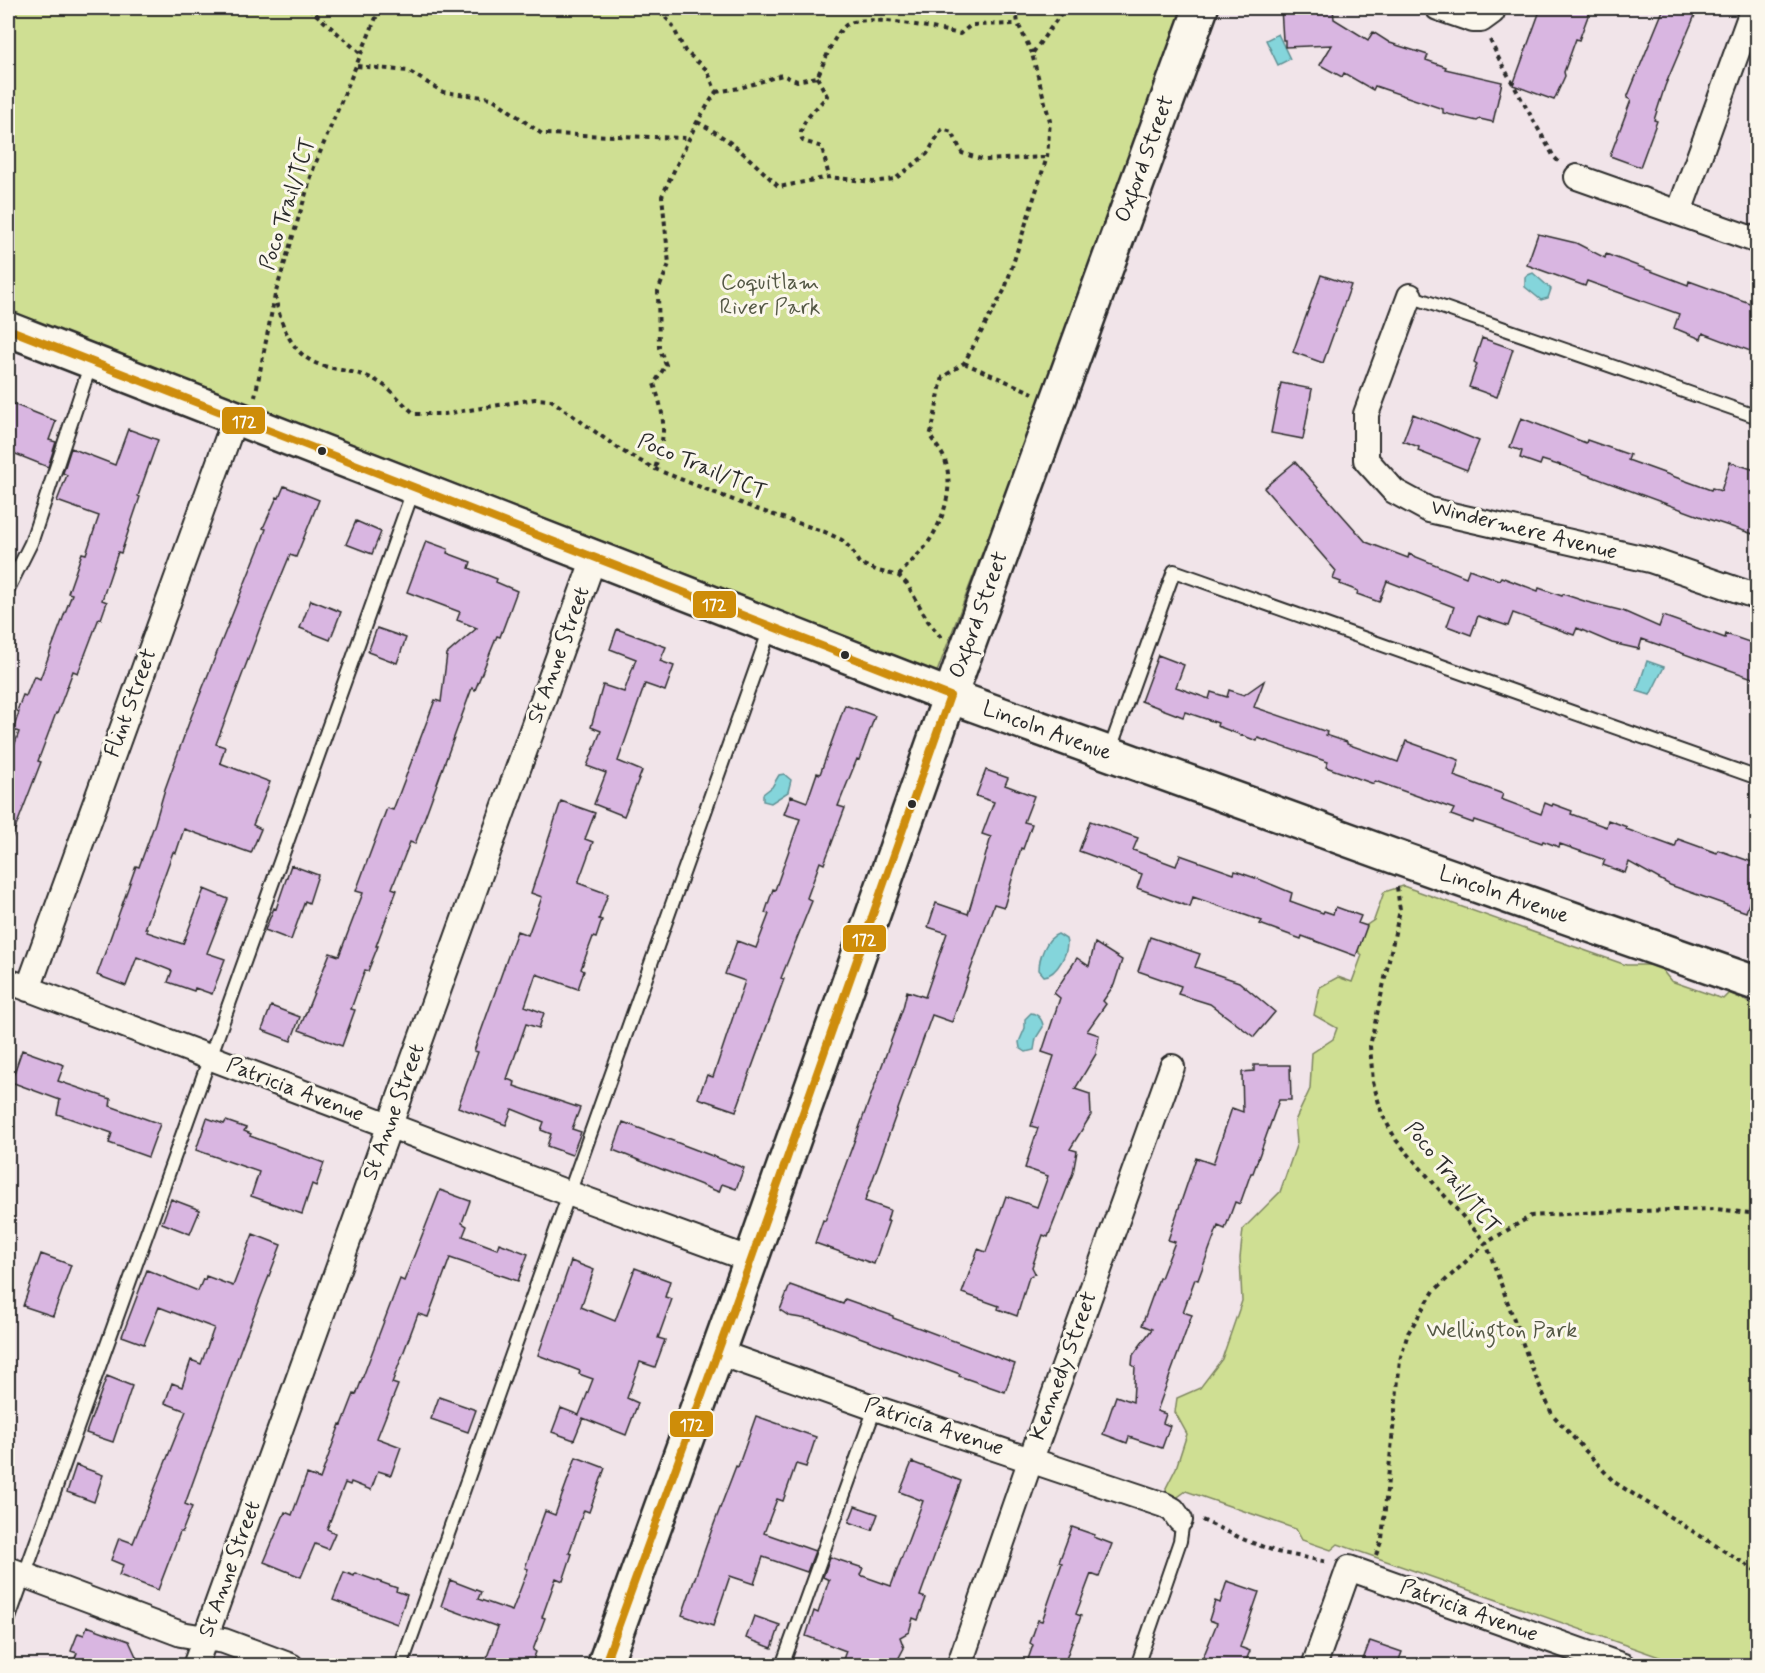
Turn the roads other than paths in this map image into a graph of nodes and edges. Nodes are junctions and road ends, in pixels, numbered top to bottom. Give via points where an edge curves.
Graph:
1 (1201, 8) edge
2 (1438, 8) edge
3 (1753, 8) edge
4 (1487, 14) edge
5 (1577, 177) road end
6 (1679, 212) junction
7 (1758, 241) edge
8 (1410, 296) joint
9 (8, 329) edge
10 (92, 362) junction
11 (1758, 417) edge
12 (235, 418) junction
13 (414, 488) junction
14 (594, 558) junction
15 (8, 589) edge
16 (1758, 597) edge
17 (770, 627) junction
18 (950, 696) junction
19 (1108, 753) junction
20 (1758, 778) edge
21 (1758, 984) edge
22 (18, 985) edge
23 (209, 1057) junction
24 (1172, 1067) dead end
25 (389, 1125) junction
26 (568, 1193) junction
27 (751, 1260) junction
28 (717, 1352) junction
29 (875, 1408) junction
30 (1030, 1459) junction
31 (1180, 1520) joint
32 (16, 1572) edge
33 (8, 1621) edge
34 (205, 1638) junction
35 (195, 1665) edge
36 (291, 1665) edge
37 (401, 1665) edge
38 (604, 1665) edge
39 (782, 1665) edge
40 (959, 1665) edge
41 (1137, 1665) edge
42 (1314, 1665) edge
43 (1623, 1665) edge

1 - 18 main road, Oxford Street
2 - 4 street via 1473,20
3 - 6 street
5 - 6 street
6 - 7 street
8 - 11 lane
8 - 16 street, Windermere Avenue via 1366,414 1366,460 1394,491 1429,510 1650,560
9 - 10 main road, Lincoln Avenue
10 - 12 main road, Lincoln Avenue
10 - 15 lane via 31,543
12 - 13 main road, Lincoln Avenue
12 - 22 street, Flint Street
13 - 14 main road, Lincoln Avenue
13 - 23 lane
14 - 17 main road, Lincoln Avenue
14 - 25 street, St Anne Street
17 - 18 main road, Lincoln Avenue
17 - 26 lane
18 - 19 main road, Lincoln Avenue
18 - 27 main road, Oxford Street
19 - 20 lane via 1174,571
19 - 21 main road, Lincoln Avenue
22 - 23 street, Patricia Avenue
23 - 25 street, Patricia Avenue
23 - 32 lane
24 - 30 street, Kennedy Street
25 - 26 street, Patricia Avenue
25 - 34 street, St Anne Street
26 - 27 street, Patricia Avenue
26 - 37 lane
27 - 28 main road, Oxford Street
28 - 29 street, Patricia Avenue
28 - 38 main road, Oxford Street
29 - 30 street, Patricia Avenue
29 - 39 lane
30 - 31 street, Patricia Avenue via 1164,1505
30 - 40 street, Kennedy Street
31 - 41 lane via 1180,1541
32 - 33 lane
32 - 34 street via 181,1635
34 - 35 street, St Anne Street
34 - 36 street
42 - 43 street, Patricia Avenue via 1359,1572

